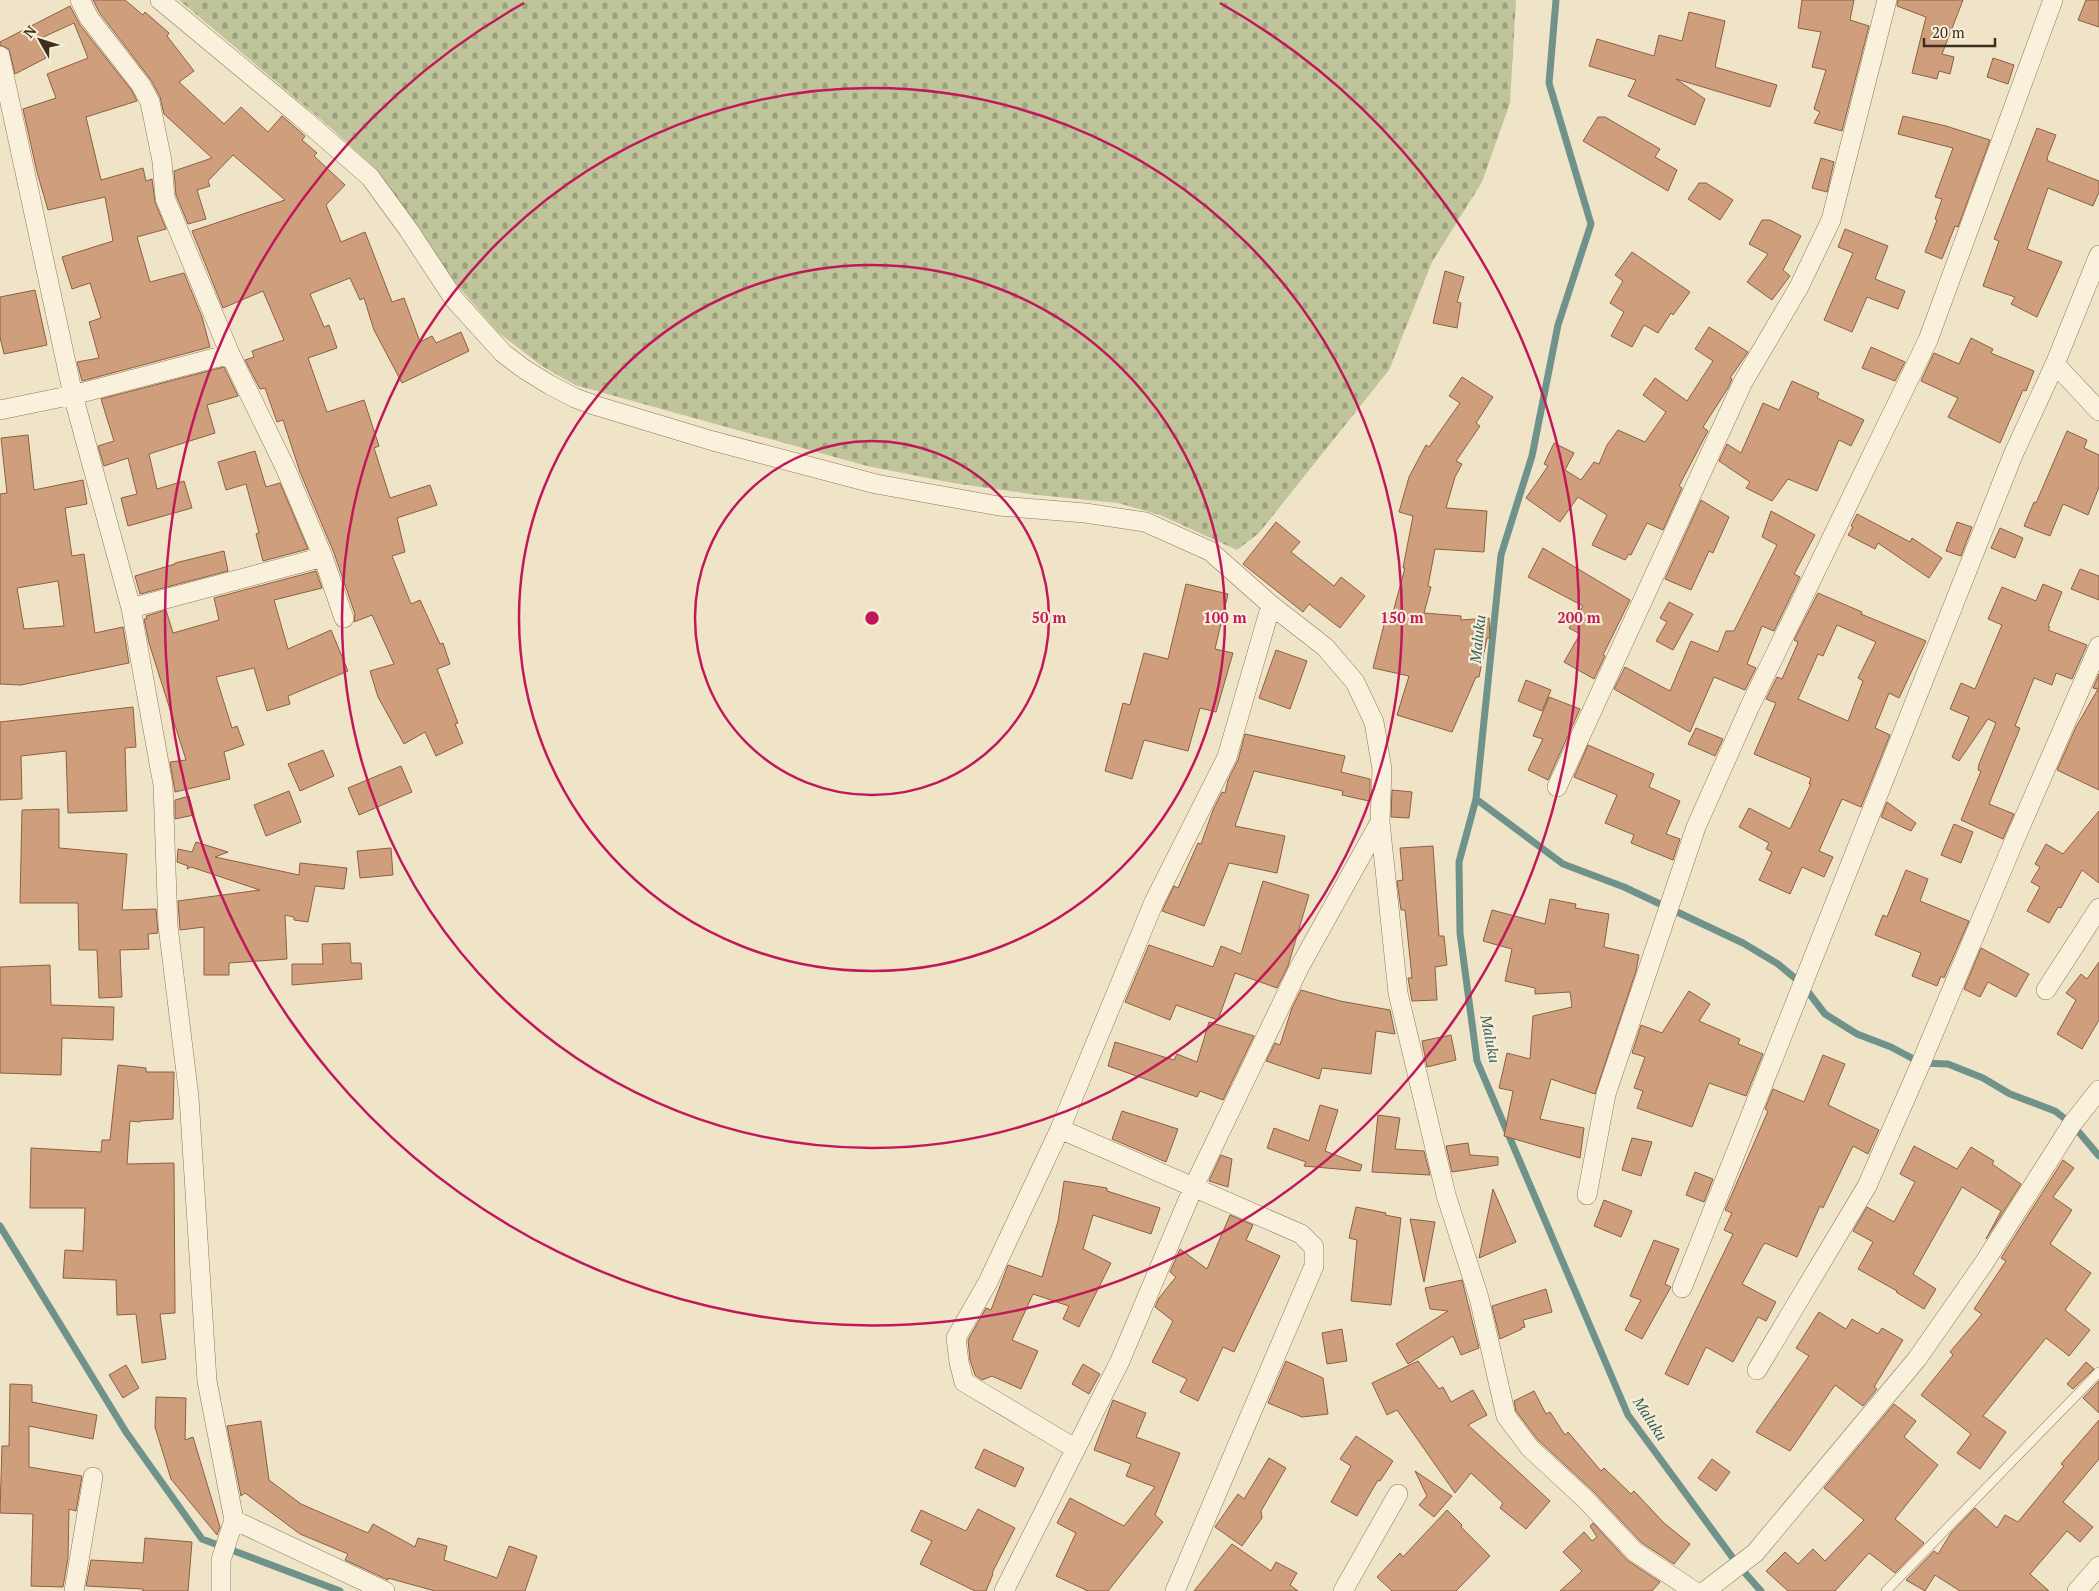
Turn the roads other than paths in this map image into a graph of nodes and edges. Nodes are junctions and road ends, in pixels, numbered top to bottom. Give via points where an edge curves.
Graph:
1 (80, 0) edge
2 (160, 0) edge
3 (1887, 0) edge
4 (2053, 0) edge
5 (0, 56) edge
6 (2099, 255) edge
7 (230, 354) junction
8 (2055, 364) junction
9 (73, 395) junction
10 (0, 410) edge
11 (2099, 411) edge
12 (323, 557) junction
13 (1271, 605) junction
14 (131, 608) junction
15 (344, 618) dead end
16 (2099, 646) edge
17 (1557, 787) dead end
18 (1380, 822) junction
19 (2099, 908) edge
20 (2046, 990) dead end
21 (2099, 1090) edge
22 (1060, 1129) junction
23 (1194, 1186) junction
24 (1587, 1195) dead end
25 (1682, 1288) dead end
26 (1757, 1370) dead end
27 (2099, 1372) edge
28 (1076, 1449) junction
29 (93, 1476) dead end
30 (1398, 1494) dead end
31 (234, 1520) junction
32 (2099, 1566) edge
33 (74, 1591) edge
34 (221, 1591) edge
35 (384, 1591) edge
36 (1004, 1591) edge
37 (1175, 1591) edge
38 (1343, 1591) edge
39 (1694, 1591) edge
40 (1705, 1591) edge
41 (1886, 1591) edge
42 (2078, 1591) edge

1 - 7 street via 89,18 141,85 150,102 166,198
2 - 13 street via 370,177 454,299 503,353 550,385 597,406 876,484 999,506 1145,522 1210,551
3 - 17 street via 1831,220 1799,287 1743,382
4 - 24 street via 1928,340 1750,706 1696,827 1606,1094
5 - 9 street
6 - 8 street
7 - 9 street
7 - 12 street via 285,468
8 - 11 street
8 - 25 street via 2009,465
9 - 10 street
9 - 14 street
12 - 14 street
12 - 15 street
13 - 18 street via 1325,647 1355,682 1374,722 1382,769
13 - 22 street via 1226,757 1154,902
14 - 31 street via 163,785 168,926 189,1097 208,1381
16 - 26 street via 1867,1186
18 - 23 street via 1299,968
18 - 39 street via 1398,993 1446,1195 1479,1298 1506,1416 1530,1448 1635,1552
19 - 20 street
21 - 40 street via 2072,1124 1984,1263 1917,1359 1755,1553
22 - 23 street
22 - 28 street via 988,1282 956,1338 964,1382
23 - 28 street via 1120,1361
23 - 37 street via 1301,1234 1314,1247 1314,1266
27 - 41 lane
28 - 36 street
29 - 33 street
30 - 38 street
31 - 34 street via 221,1560
31 - 35 street
32 - 42 street

